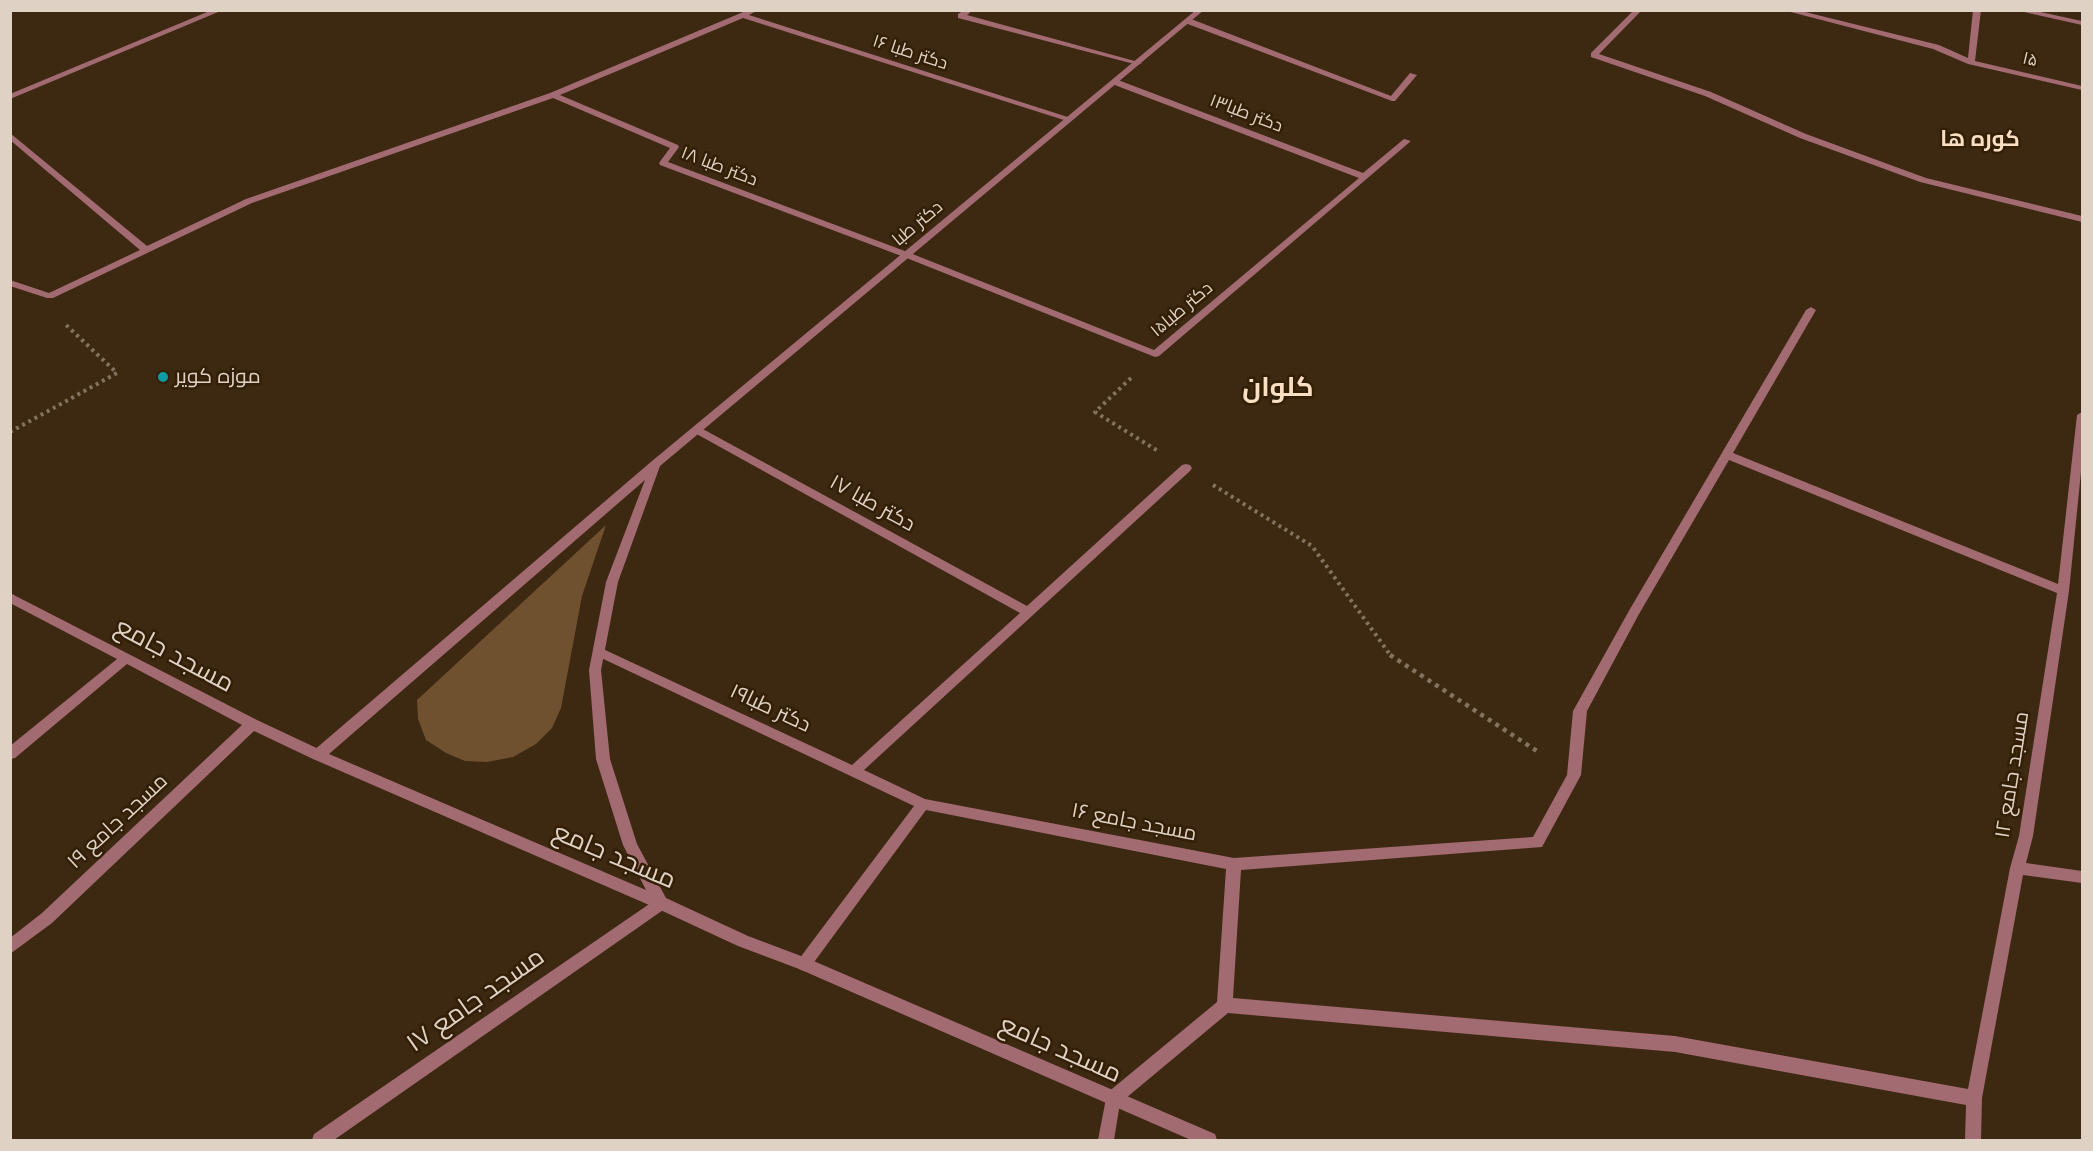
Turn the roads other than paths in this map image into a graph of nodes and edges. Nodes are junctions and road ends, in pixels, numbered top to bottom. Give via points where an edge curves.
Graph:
1 (220, 10) edge
2 (755, 10) edge
3 (970, 10) edge
4 (1201, 10) edge
5 (1639, 10) edge
6 (1786, 10) edge
7 (1977, 10) edge
8 (2018, 10) edge
9 (741, 15) junction
10 (1188, 21) junction
11 (2082, 23) edge
12 (1971, 62) junction
13 (1138, 63) junction
14 (1413, 75) dead end
15 (1115, 82) junction
16 (2082, 87) edge
17 (553, 95) junction
18 (10, 97) edge
19 (1070, 119) junction
20 (10, 135) edge
21 (1407, 141) dead end
22 (1365, 177) junction
23 (2082, 219) edge
24 (146, 249) junction
25 (907, 255) junction
26 (10, 283) edge
27 (1811, 310) dead end
28 (2082, 415) edge
29 (698, 430) junction
30 (1728, 455) junction
31 (656, 464) junction
32 (1186, 468) road end
33 (2063, 591) junction
34 (10, 597) edge
35 (1029, 612) junction
36 (599, 652) junction
37 (126, 658) junction
38 (252, 724) junction
39 (10, 754) edge
40 (318, 756) junction
41 (854, 771) junction
42 (922, 804) junction
43 (1234, 864) junction
44 (2017, 868) junction
45 (2082, 877) edge
46 (661, 903) junction
47 (10, 947) edge
48 (804, 964) junction
49 (1225, 1005) junction
50 (1974, 1098) junction
51 (1113, 1099) junction
52 (320, 1140) edge
53 (1106, 1140) edge
54 (1209, 1140) edge
55 (1973, 1140) edge

1 - 18 street
2 - 9 street
3 - 13 street via 961,16
4 - 10 street, دکتر طبا
5 - 23 street via 1594,55 1708,94 1803,136 1923,180
6 - 12 street, ۱۵ via 1936,46
7 - 12 street
8 - 11 street
9 - 17 street
9 - 19 street, دکتر طبا ۱۶
10 - 13 street, دکتر طبا
10 - 14 street via 1392,99
12 - 16 street, ۱۵
13 - 15 street, دکتر طبا
15 - 19 street, دکتر طبا
15 - 22 street, دکتر طبا۱۳
17 - 24 street via 249,201
17 - 25 street, دکتر طبا ۱۸ via 675,147 663,163
19 - 25 street, دکتر طبا
20 - 24 street
21 - 22 street, دکتر طبا۱۵
22 - 25 street, دکتر طبا۱۵ via 1155,354
24 - 26 street via 50,296
25 - 29 street, دکتر طبا
27 - 30 street
28 - 33 street, مسجد جامع ۱۲
29 - 31 street, دکتر طبا
29 - 35 street, دکتر طبا ۱۷
30 - 33 street
30 - 43 street, مسجد جامع ۱۶ via 1580,711 1574,775 1537,843
31 - 36 street via 612,582
31 - 40 street, دکتر طبا
32 - 35 street
33 - 44 street, مسجد جامع ۱۲ via 2026,836
34 - 37 street, مسجد جامع
35 - 41 street
36 - 41 street, دکتر طبا۱۹
36 - 46 street via 595,670 603,759 630,845
37 - 38 street, مسجد جامع
37 - 39 street
38 - 40 street, مسجد جامع
38 - 47 street, مسجد جامع ۱۹ via 47,918
40 - 46 street, مسجد جامع
41 - 42 street, دکتر طبا۱۹
42 - 43 street, مسجد جامع ۱۶
42 - 48 street
43 - 49 street
44 - 45 street
44 - 50 street, مسجد جامع ۱۲
46 - 48 street, مسجد جامع
46 - 52 street, مسجد جامع ۱۷
48 - 51 street, مسجد جامع
49 - 50 street via 1675,1044
49 - 51 street
50 - 55 street, مسجد جامع ۱۲
51 - 53 street
51 - 54 street, مسجد جامع

